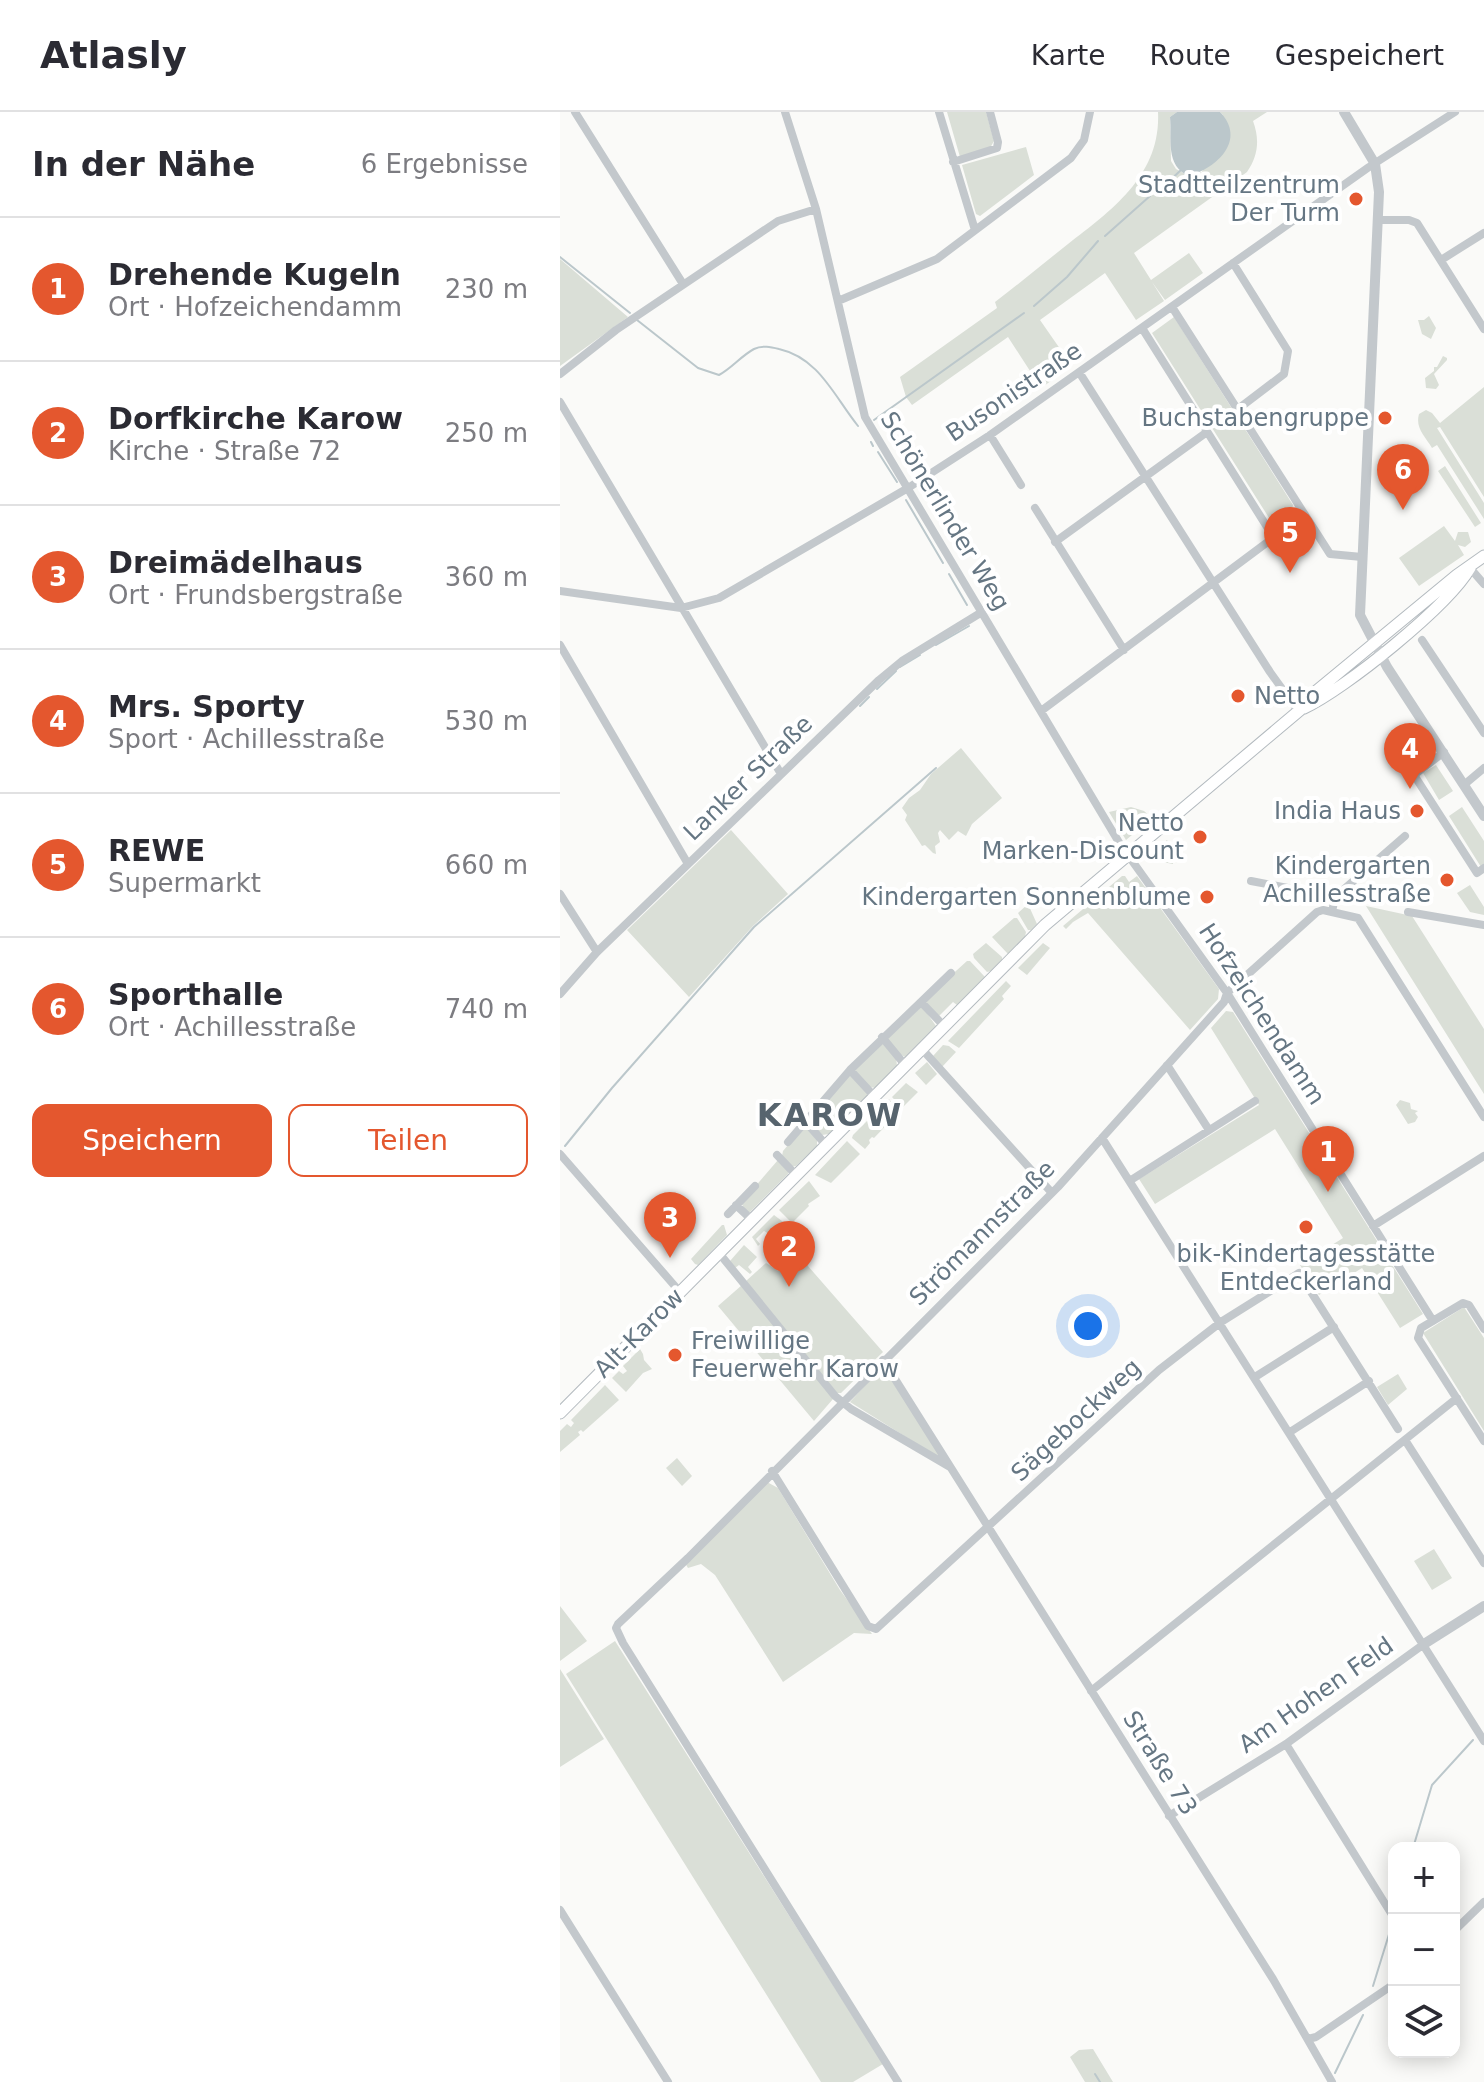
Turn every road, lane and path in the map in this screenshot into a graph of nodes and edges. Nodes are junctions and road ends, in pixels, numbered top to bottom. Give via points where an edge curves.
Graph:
1 (575, 112) edge
2 (785, 112) edge
3 (939, 112) edge
4 (990, 112) edge
5 (1090, 112) edge
6 (1344, 112) edge
7 (1455, 112) edge
8 (953, 162) junction
9 (1375, 164) junction
10 (816, 209) junction
11 (1378, 220) junction
12 (975, 230) junction
13 (1484, 233) edge
14 (1441, 260) junction
15 (1233, 263) junction
16 (683, 284) junction
17 (838, 301) junction
18 (1172, 307) junction
19 (1142, 328) junction
20 (1484, 329) edge
21 (1079, 372) junction
22 (560, 374) edge
23 (560, 402) edge
24 (1238, 409) junction
25 (1207, 432) junction
26 (990, 435) junction
27 (1146, 477) junction
28 (1021, 485) dead end
29 (908, 488) junction
30 (1035, 508) dead end
31 (1304, 515) junction
32 (1274, 538) junction
33 (1055, 542) junction
34 (1484, 556) edge
35 (1362, 557) junction
36 (1470, 568) junction
37 (1213, 582) junction
38 (1484, 584) edge
39 (560, 591) edge
40 (681, 608) junction
41 (982, 612) junction
42 (1422, 640) dead end
43 (1374, 644) junction
44 (560, 645) edge
45 (1124, 650) junction
46 (1380, 656) junction
47 (1299, 710) junction
48 (1041, 711) junction
49 (1484, 733) edge
50 (1444, 752) junction
51 (1484, 768) edge
52 (781, 774) junction
53 (1465, 784) junction
54 (1484, 816) edge
55 (1405, 836) dead end
56 (1128, 855) junction
57 (688, 864) junction
58 (1484, 868) edge
59 (1251, 881) dead end
60 (560, 894) edge
61 (1335, 897) junction
62 (1351, 900) dead end
63 (1332, 912) junction
64 (1408, 912) dead end
65 (1484, 925) edge
66 (597, 952) junction
67 (951, 973) dead end
68 (1227, 993) junction
69 (560, 994) edge
70 (921, 1002) junction
71 (944, 1026) junction
72 (882, 1037) junction
73 (921, 1048) junction
74 (905, 1065) junction
75 (1167, 1065) junction
76 (850, 1070) junction
77 (874, 1096) junction
78 (1255, 1101) dead end
79 (1484, 1117) edge
80 (805, 1121) junction
81 (1209, 1130) junction
82 (1102, 1138) junction
83 (788, 1142) dead end
84 (826, 1145) junction
85 (560, 1154) edge
86 (777, 1155) dead end
87 (1484, 1156) edge
88 (796, 1175) junction
89 (1131, 1180) junction
90 (755, 1186) dead end
91 (1052, 1193) junction
92 (736, 1205) junction
93 (728, 1214) dead end
94 (752, 1220) junction
95 (1373, 1226) junction
96 (719, 1253) junction
97 (680, 1292) junction
98 (1433, 1321) junction
99 (1221, 1322) junction
100 (1334, 1327) junction
101 (1484, 1329) edge
102 (883, 1360) junction
103 (1255, 1377) junction
104 (1369, 1381) junction
105 (1457, 1398) junction
106 (842, 1402) junction
107 (560, 1413) edge
108 (1398, 1429) dead end
109 (1290, 1432) junction
110 (1405, 1440) junction
111 (1484, 1441) edge
112 (951, 1467) junction
113 (772, 1471) junction
114 (1332, 1499) junction
115 (987, 1526) junction
116 (1484, 1563) edge
117 (1484, 1606) edge
118 (1424, 1644) junction
119 (1091, 1691) junction
120 (1484, 1741) edge
121 (1286, 1744) junction
122 (1169, 1816) junction
123 (1484, 1902) edge
124 (560, 1910) edge
125 (1392, 1914) edge
126 (1460, 1925) edge
127 (1391, 1986) edge
128 (1308, 2039) junction
129 (668, 2082) edge
130 (898, 2082) edge
131 (1332, 2082) edge

1 - 16 street
2 - 10 street, Schönerlinder Weg
3 - 8 street
4 - 8 street via 997,148
5 - 12 street via 1084,140 1071,158
6 - 9 street
7 - 9 street, Busonistraße
8 - 12 street
9 - 11 street
9 - 15 street, Busonistraße
10 - 16 street via 778,221
10 - 17 street, Schönerlinder Weg
11 - 14 street via 1417,223
11 - 35 street
12 - 17 street via 937,259
13 - 14 street
14 - 20 street
15 - 18 street, Busonistraße
15 - 24 street via 1288,351 1284,374
16 - 22 street
17 - 29 street, Schönerlinder Weg via 865,417
18 - 19 street, Busonistraße
18 - 24 street
19 - 21 street, Busonistraße
19 - 25 street
21 - 26 street, Busonistraße
21 - 27 street
23 - 40 street
24 - 31 street
25 - 27 street
25 - 32 street
26 - 28 street
26 - 29 street, Busonistraße
27 - 33 street
27 - 37 street
29 - 40 street, Busonistraße via 719,598
29 - 41 street, Schönerlinder Weg
30 - 33 street
31 - 32 street
31 - 35 street via 1330,554
32 - 37 street
33 - 45 street
34 - 36 main road
35 - 43 street via 1360,615
36 - 38 street
36 - 43 main road
36 - 46 main road via 1463,581
37 - 45 street
37 - 47 street
39 - 40 street, Busonistraße
40 - 52 street
41 - 48 street, Schönerlinder Weg
41 - 52 street, Lanker Straße via 891,669
42 - 49 street
43 - 46 street
43 - 47 main road
44 - 57 street
45 - 48 street
46 - 47 main road
46 - 50 street
47 - 56 main road, Alt-Karow
48 - 56 street, Schönerlinder Weg
50 - 53 street
50 - 58 street via 1414,775 1477,873
51 - 53 street
52 - 57 street, Lanker Straße
53 - 54 street
55 - 61 street
56 - 68 street, Hofzeichendamm
56 - 71 main road, Alt-Karow via 1045,925
57 - 66 street, Lanker Straße
59 - 61 street
60 - 66 street
61 - 62 street
61 - 63 street
63 - 68 street, Strömannstraße via 1317,912
63 - 79 street via 1358,918
64 - 65 street
66 - 69 street, Lanker Straße
67 - 70 street
68 - 75 street, Strömannstraße
68 - 95 street, Hofzeichendamm
70 - 71 street
70 - 72 street
71 - 73 main road, Alt-Karow
72 - 74 street
72 - 76 street
73 - 74 main road, Alt-Karow
73 - 91 street
74 - 77 main road, Alt-Karow
75 - 81 street
75 - 82 street, Strömannstraße
76 - 77 street
76 - 80 street
77 - 84 main road, Alt-Karow
78 - 81 street
80 - 83 street
80 - 84 street
81 - 89 street
82 - 89 street
82 - 91 street, Strömannstraße
84 - 88 main road, Alt-Karow
85 - 97 street
86 - 88 street
87 - 95 street
88 - 94 main road, Alt-Karow
89 - 99 street
90 - 92 street
91 - 102 street, Strömannstraße
92 - 93 street
92 - 94 street
94 - 96 main road, Alt-Karow
95 - 98 street, Hofzeichendamm
96 - 97 main road, Alt-Karow
96 - 106 street, Straße 73
97 - 107 main road, Alt-Karow
98 - 101 street via 1463,1303
98 - 105 street via 1421,1328 1418,1338
99 - 100 street, Sägebockweg via 1299,1273
99 - 103 street
99 - 115 street, Sägebockweg
100 - 103 street
100 - 104 street
102 - 106 street, Strömannstraße
102 - 112 street, Straße 73
103 - 109 street
104 - 108 street
104 - 109 street
105 - 110 street
105 - 111 street
106 - 112 street, Straße 73
106 - 113 street, Strömannstraße
109 - 114 street
110 - 114 street
110 - 116 street
112 - 115 street, Straße 73
113 - 115 street, Sägebockweg via 868,1626 876,1629
113 - 130 street, Strömannstraße via 616,1628
114 - 118 street
114 - 119 street
115 - 119 street, Straße 73
117 - 118 street, Am Hohen Feld
118 - 120 street
118 - 121 street, Am Hohen Feld
119 - 122 street, Straße 73
121 - 122 street, Am Hohen Feld
121 - 125 street
122 - 128 street, Straße 73
123 - 126 street
124 - 129 street
127 - 128 street
128 - 131 street, Straße 73

